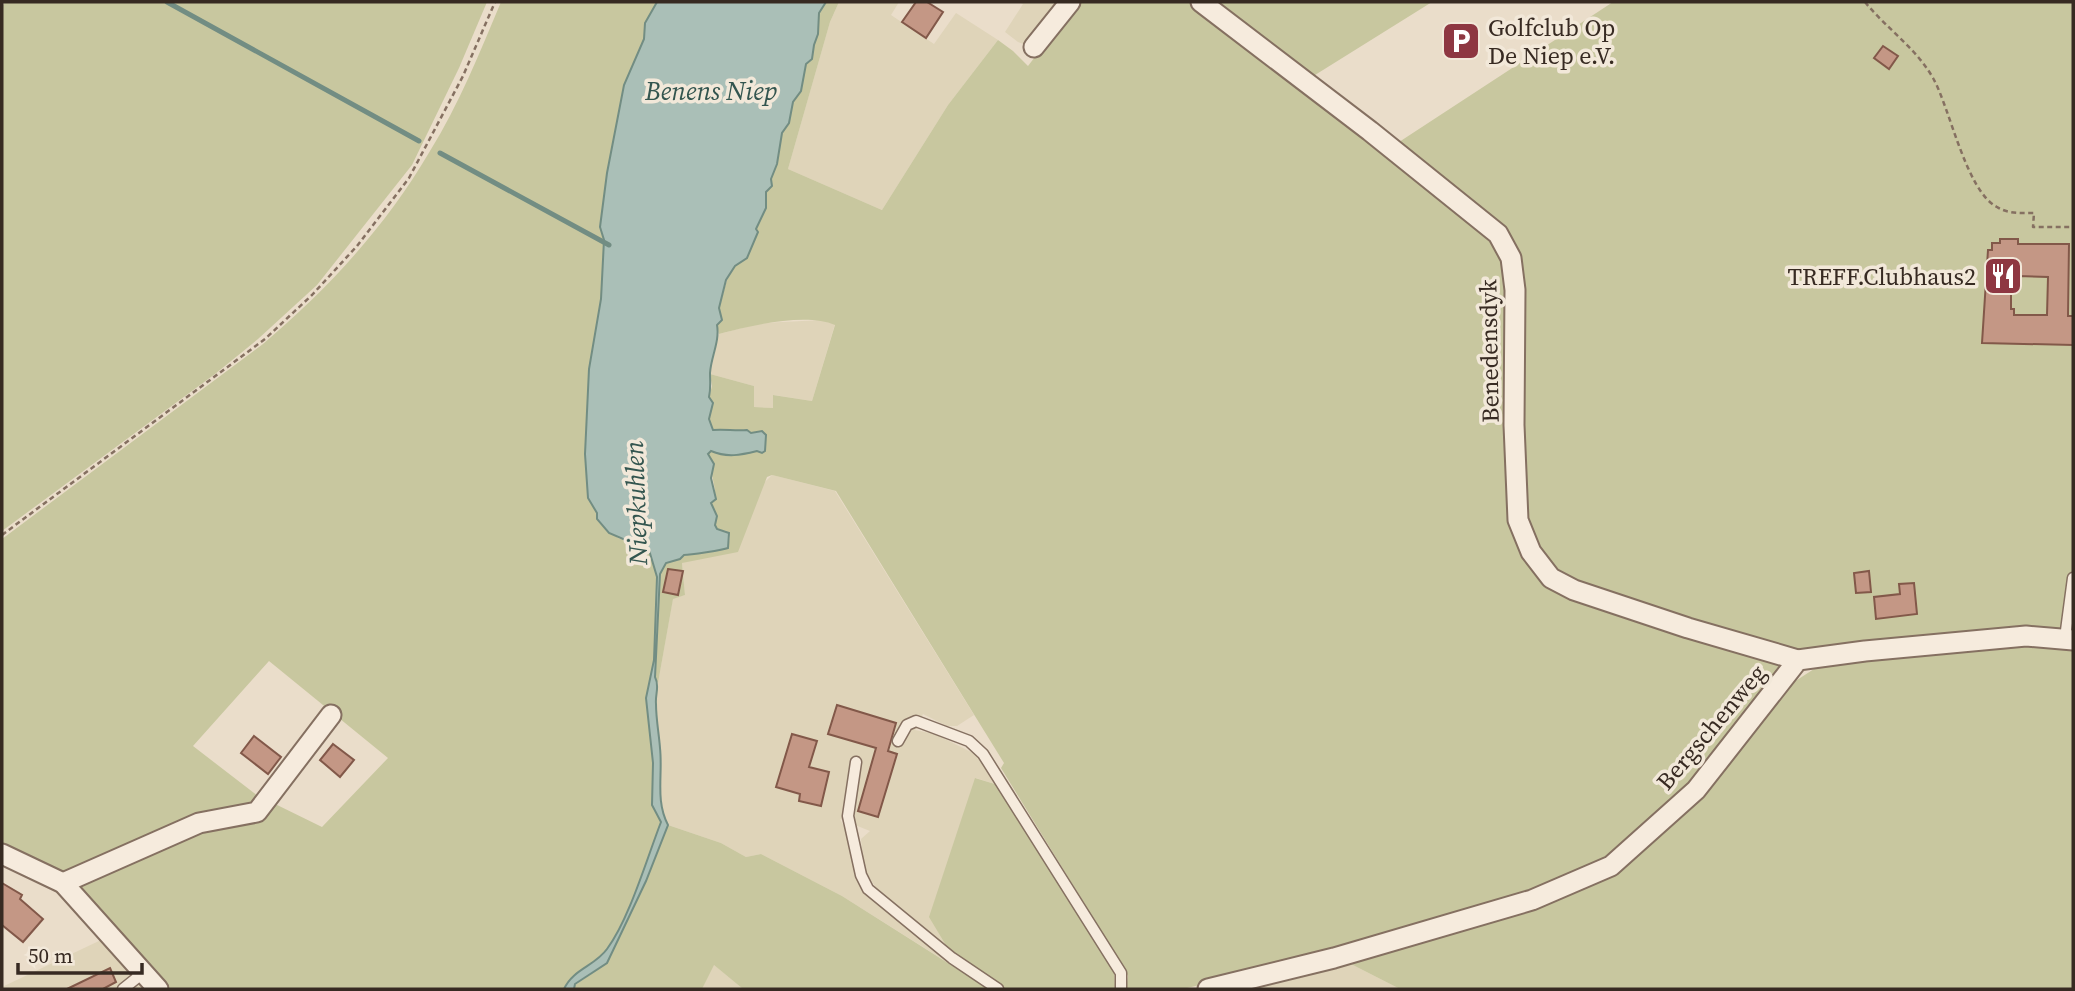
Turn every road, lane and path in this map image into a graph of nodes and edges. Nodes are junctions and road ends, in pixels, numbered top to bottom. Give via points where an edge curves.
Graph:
1 (495, 2) edge
2 (1070, 2) edge
3 (1201, 2) edge
4 (1865, 2) edge
5 (1034, 47) dead end
6 (2073, 227) edge
7 (2, 535) edge
8 (2073, 578) edge
9 (2069, 639) edge
10 (1798, 660) junction
11 (331, 715) dead end
12 (898, 741) dead end
13 (856, 762) dead end
14 (2, 854) edge
15 (63, 883) junction
16 (143, 973) junction
17 (122, 989) edge
18 (158, 989) edge
19 (998, 989) edge
20 (1121, 989) edge
21 (1208, 989) edge

1 - 7 path via 463,76 409,178 358,246 265,339
2 - 5 street
3 - 10 street, Benedensdyk via 1498,234 1511,258 1515,290 1518,520 1531,552 1551,578 1688,628
4 - 6 path via 1933,79 1964,158 1995,207 2034,213 2033,227
8 - 9 lane
9 - 10 street, Bergschenweg via 2013,638
10 - 21 street, Bergschenweg via 1696,790 1611,866 1532,900
11 - 15 street via 257,813 200,822
12 - 20 lane via 907,725 916,721 969,741 984,754 1121,973
13 - 19 lane via 848,816 869,889 952,958
14 - 15 street
15 - 16 street
16 - 17 lane
16 - 18 street

